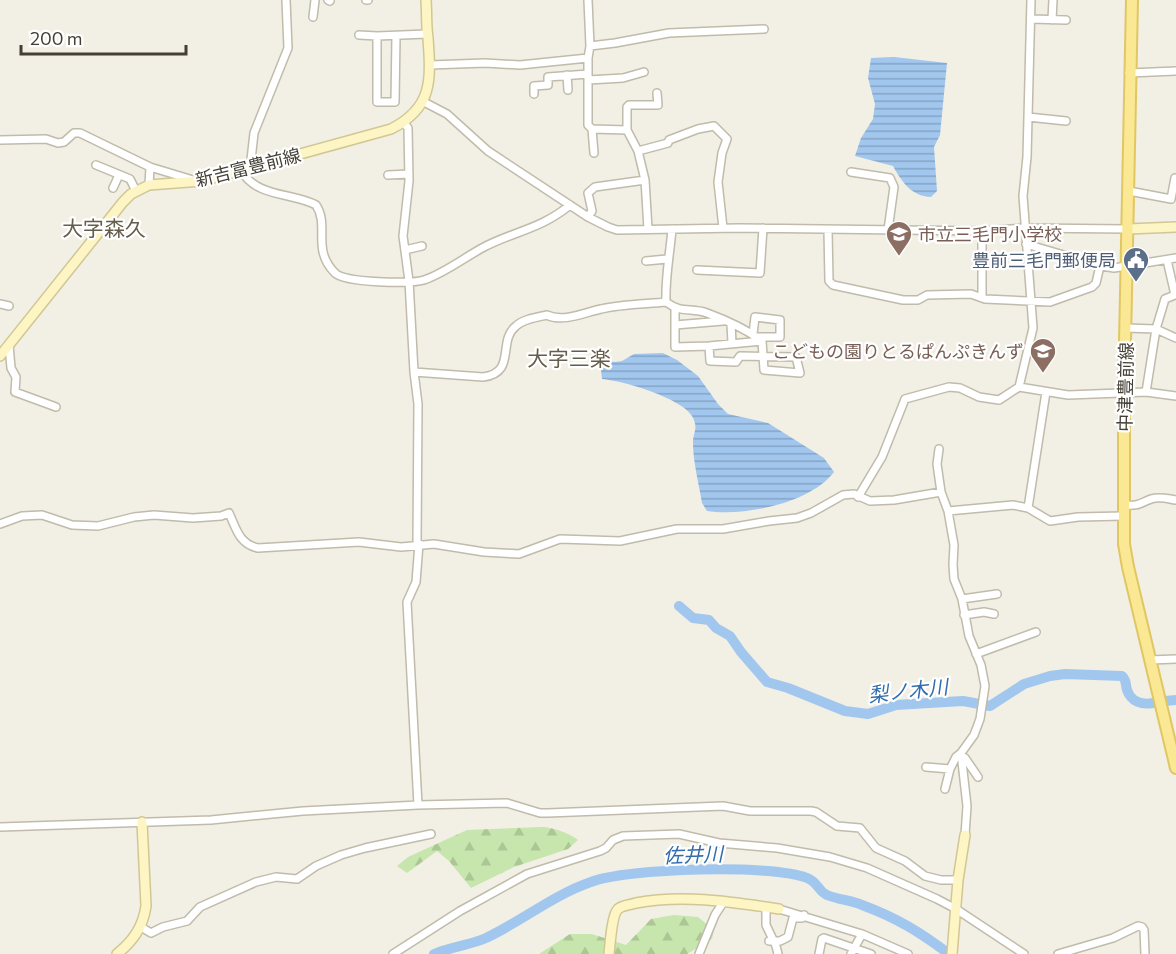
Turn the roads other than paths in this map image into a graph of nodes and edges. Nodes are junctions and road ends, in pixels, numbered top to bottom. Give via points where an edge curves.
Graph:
1 (286, 0) edge
2 (315, 0) edge
3 (426, 0) edge
4 (588, 0) edge
5 (1031, 0) edge
6 (1053, 0) edge
7 (1132, 0) edge
8 (313, 17) dead end
9 (1031, 20) junction
10 (1052, 20) junction
11 (1066, 20) dead end
12 (764, 29) dead end
13 (427, 34) junction
14 (359, 35) dead end
15 (377, 36) junction
16 (396, 36) junction
17 (590, 46) junction
18 (588, 58) junction
19 (430, 65) junction
20 (1176, 71) edge
21 (644, 72) dead end
22 (1130, 73) junction
23 (567, 75) junction
24 (588, 77) junction
25 (568, 90) dead end
26 (657, 93) dead end
27 (534, 94) dead end
28 (424, 102) junction
29 (1028, 117) junction
30 (1066, 121) dead end
31 (404, 123) junction
32 (591, 129) junction
33 (627, 130) junction
34 (0, 140) edge
35 (638, 151) junction
36 (594, 153) dead end
37 (96, 165) dead end
38 (150, 167) junction
39 (246, 170) junction
40 (851, 172) dead end
41 (409, 174) junction
42 (119, 175) junction
43 (388, 175) dead end
44 (1175, 178) edge
45 (645, 180) junction
46 (195, 182) junction
47 (149, 185) junction
48 (113, 188) dead end
49 (136, 191) junction
50 (1129, 191) junction
51 (570, 205) junction
52 (588, 217) junction
53 (1176, 227) edge
54 (723, 228) junction
55 (763, 228) junction
56 (1024, 228) junction
57 (648, 229) junction
58 (672, 229) junction
59 (1128, 229) junction
60 (828, 230) junction
61 (888, 230) junction
62 (982, 231) junction
63 (1026, 244) junction
64 (422, 246) dead end
65 (405, 250) junction
66 (1176, 258) edge
67 (667, 259) junction
68 (1167, 260) junction
69 (646, 261) dead end
70 (1100, 266) junction
71 (1127, 266) junction
72 (697, 270) dead end
73 (409, 281) junction
74 (982, 298) junction
75 (1032, 301) junction
76 (666, 302) junction
77 (0, 304) edge
78 (9, 306) dead end
79 (675, 308) junction
80 (727, 322) junction
81 (675, 325) junction
82 (1126, 328) junction
83 (1156, 329) junction
84 (758, 338) junction
85 (1176, 338) edge
86 (732, 343) junction
87 (9, 345) junction
88 (709, 346) junction
89 (764, 355) junction
90 (0, 357) edge
91 (414, 372) junction
92 (1019, 387) junction
93 (1046, 392) junction
94 (1125, 392) junction
95 (1146, 392) junction
96 (1176, 396) edge
97 (56, 407) dead end
98 (939, 449) dead end
99 (941, 492) junction
100 (858, 497) junction
101 (1176, 501) edge
102 (1028, 508) junction
103 (948, 511) junction
104 (1123, 511) junction
105 (0, 524) edge
106 (418, 544) junction
107 (997, 594) dead end
108 (962, 599) junction
109 (994, 614) dead end
110 (964, 615) junction
111 (1036, 632) dead end
112 (976, 654) junction
113 (1176, 659) edge
114 (1150, 660) junction
115 (961, 754) junction
116 (926, 767) dead end
117 (1176, 768) edge
118 (950, 769) junction
119 (978, 777) dead end
120 (945, 789) dead end
121 (418, 805) junction
122 (142, 822) junction
123 (0, 827) edge
124 (431, 834) dead end
125 (965, 835) joint
126 (957, 880) junction
127 (724, 901) junction
128 (766, 907) junction
129 (779, 909) joint
130 (956, 911) junction
131 (804, 915) junction
132 (141, 927) junction
133 (862, 933) junction
134 (771, 941) junction
135 (853, 951) edge
136 (117, 954) edge
137 (393, 954) edge
138 (609, 954) edge
139 (699, 954) edge
140 (778, 954) edge
141 (819, 954) edge
142 (871, 954) edge
143 (907, 954) edge
144 (952, 954) edge
145 (1024, 954) edge
146 (1058, 954) edge
147 (1146, 954) edge

1 - 39 street via 288,48 254,133
2 - 8 street
3 - 13 main road
4 - 17 street
5 - 9 street
6 - 10 street
7 - 22 main road, 中津豊前線
9 - 10 street
9 - 29 street
10 - 11 street
12 - 17 street via 669,33
13 - 16 street
13 - 19 main road
14 - 15 street
15 - 16 street
15 - 16 street via 377,102 395,102
17 - 18 street
18 - 19 street via 520,65
18 - 24 street
19 - 28 main road
20 - 22 street
21 - 24 street via 623,78
22 - 50 main road, 中津豊前線
23 - 24 street
23 - 25 street
23 - 27 street via 548,77 548,85 534,86
24 - 32 street
26 - 33 street via 658,105 627,107
28 - 31 main road, 新吉富豊前線
28 - 51 street via 447,114 488,151
29 - 30 street
29 - 56 street
31 - 39 main road, 新吉富豊前線
31 - 41 street via 408,128
32 - 33 street
32 - 36 street
33 - 35 street
34 - 38 street via 46,139 58,144 80,133
35 - 45 street
35 - 54 street via 714,126 727,138 718,182
37 - 42 street
38 - 46 street
38 - 47 street
39 - 46 main road, 新吉富豊前線
39 - 73 street via 251,183 316,205 322,253 337,275 378,282
40 - 61 street via 890,178 894,186
41 - 43 street
41 - 65 street
42 - 48 street
42 - 49 street via 130,179
44 - 50 street via 1171,199
45 - 52 street via 595,187 588,192 592,211
45 - 57 street
46 - 47 main road, 新吉富豊前線
47 - 49 main road, 新吉富豊前線
49 - 87 main road, 新吉富豊前線 via 123,202
50 - 59 main road, 中津豊前線
51 - 52 street
51 - 73 street via 554,218 488,245 430,278
52 - 57 street via 617,230
53 - 59 main road
54 - 55 street
54 - 58 street
55 - 60 street
55 - 72 street via 760,273
56 - 59 street
56 - 62 street
56 - 63 street
57 - 58 street
58 - 67 street
59 - 71 main road, 中津豊前線
60 - 61 street
60 - 74 street via 829,280 833,285 903,300 918,300 927,295 971,294
61 - 62 street
62 - 74 street
63 - 70 street
63 - 75 street
64 - 65 street
65 - 73 street
66 - 68 street
67 - 69 street
67 - 76 street
68 - 71 street
68 - 83 street via 1175,295 1164,299
70 - 71 street
70 - 75 street via 1092,287 1050,302
71 - 82 main road, 中津豊前線
73 - 91 street
74 - 75 street
75 - 92 street via 1031,342
76 - 79 street
76 - 91 street via 554,318 547,315 519,323 509,336 504,363 491,375
77 - 78 street
79 - 80 street via 705,312
79 - 81 street
80 - 81 street
80 - 84 street
80 - 86 street
81 - 88 street via 675,347
82 - 83 street
82 - 94 main road, 中津豊前線
83 - 85 street
83 - 95 street
84 - 86 street
84 - 89 street
86 - 88 street
87 - 90 main road, 新吉富豊前線
87 - 97 street via 15,392
88 - 89 street via 710,362 736,362 740,356
89 - 89 street via 796,357 801,373 764,370
91 - 106 street via 418,408
92 - 93 street
92 - 100 street via 999,400 949,387 905,399 882,457
93 - 94 street
93 - 102 street
94 - 95 street
94 - 104 main road, 中津豊前線
95 - 96 street
98 - 99 street
99 - 100 street via 894,500
99 - 103 street
100 - 106 street via 840,495 797,518 723,529 677,529 620,541 560,539 519,554
101 - 104 street via 1152,498
102 - 103 street
102 - 104 street via 1056,522
103 - 108 street via 954,579
104 - 114 main road, 中津豊前線 via 1125,553
105 - 106 street via 22,516 42,515 72,525 99,526 134,516 204,518 230,513 244,542 258,548 359,542 401,547
106 - 121 street via 416,582 407,602
107 - 108 street
108 - 110 street
109 - 110 street
110 - 112 street
111 - 112 street
112 - 115 street via 985,697 974,735
113 - 114 street
114 - 117 main road, 中津豊前線
115 - 118 street
115 - 119 street
115 - 125 street via 967,806
116 - 118 street
118 - 120 street
121 - 122 street
121 - 126 street via 507,804 543,813 723,806 750,811 814,811 837,826 860,828 876,848 928,877
122 - 123 street
122 - 132 main road via 146,906
124 - 132 street via 341,855 297,879 276,877 256,882 200,907 180,924 151,933
125 - 126 main road
126 - 130 main road
127 - 128 main road
127 - 138 main road via 652,900 620,907 615,913
127 - 139 street
128 - 129 main road
128 - 134 street
129 - 131 street
130 - 137 street via 897,880 830,857 679,834 623,836 600,851 527,874
130 - 144 main road
130 - 145 street
131 - 133 street
131 - 134 street via 791,920 788,937
132 - 136 main road
133 - 135 street
133 - 143 street
134 - 140 street
135 - 141 street via 824,938
135 - 142 street
146 - 147 street via 1113,938 1138,926 1144,930

